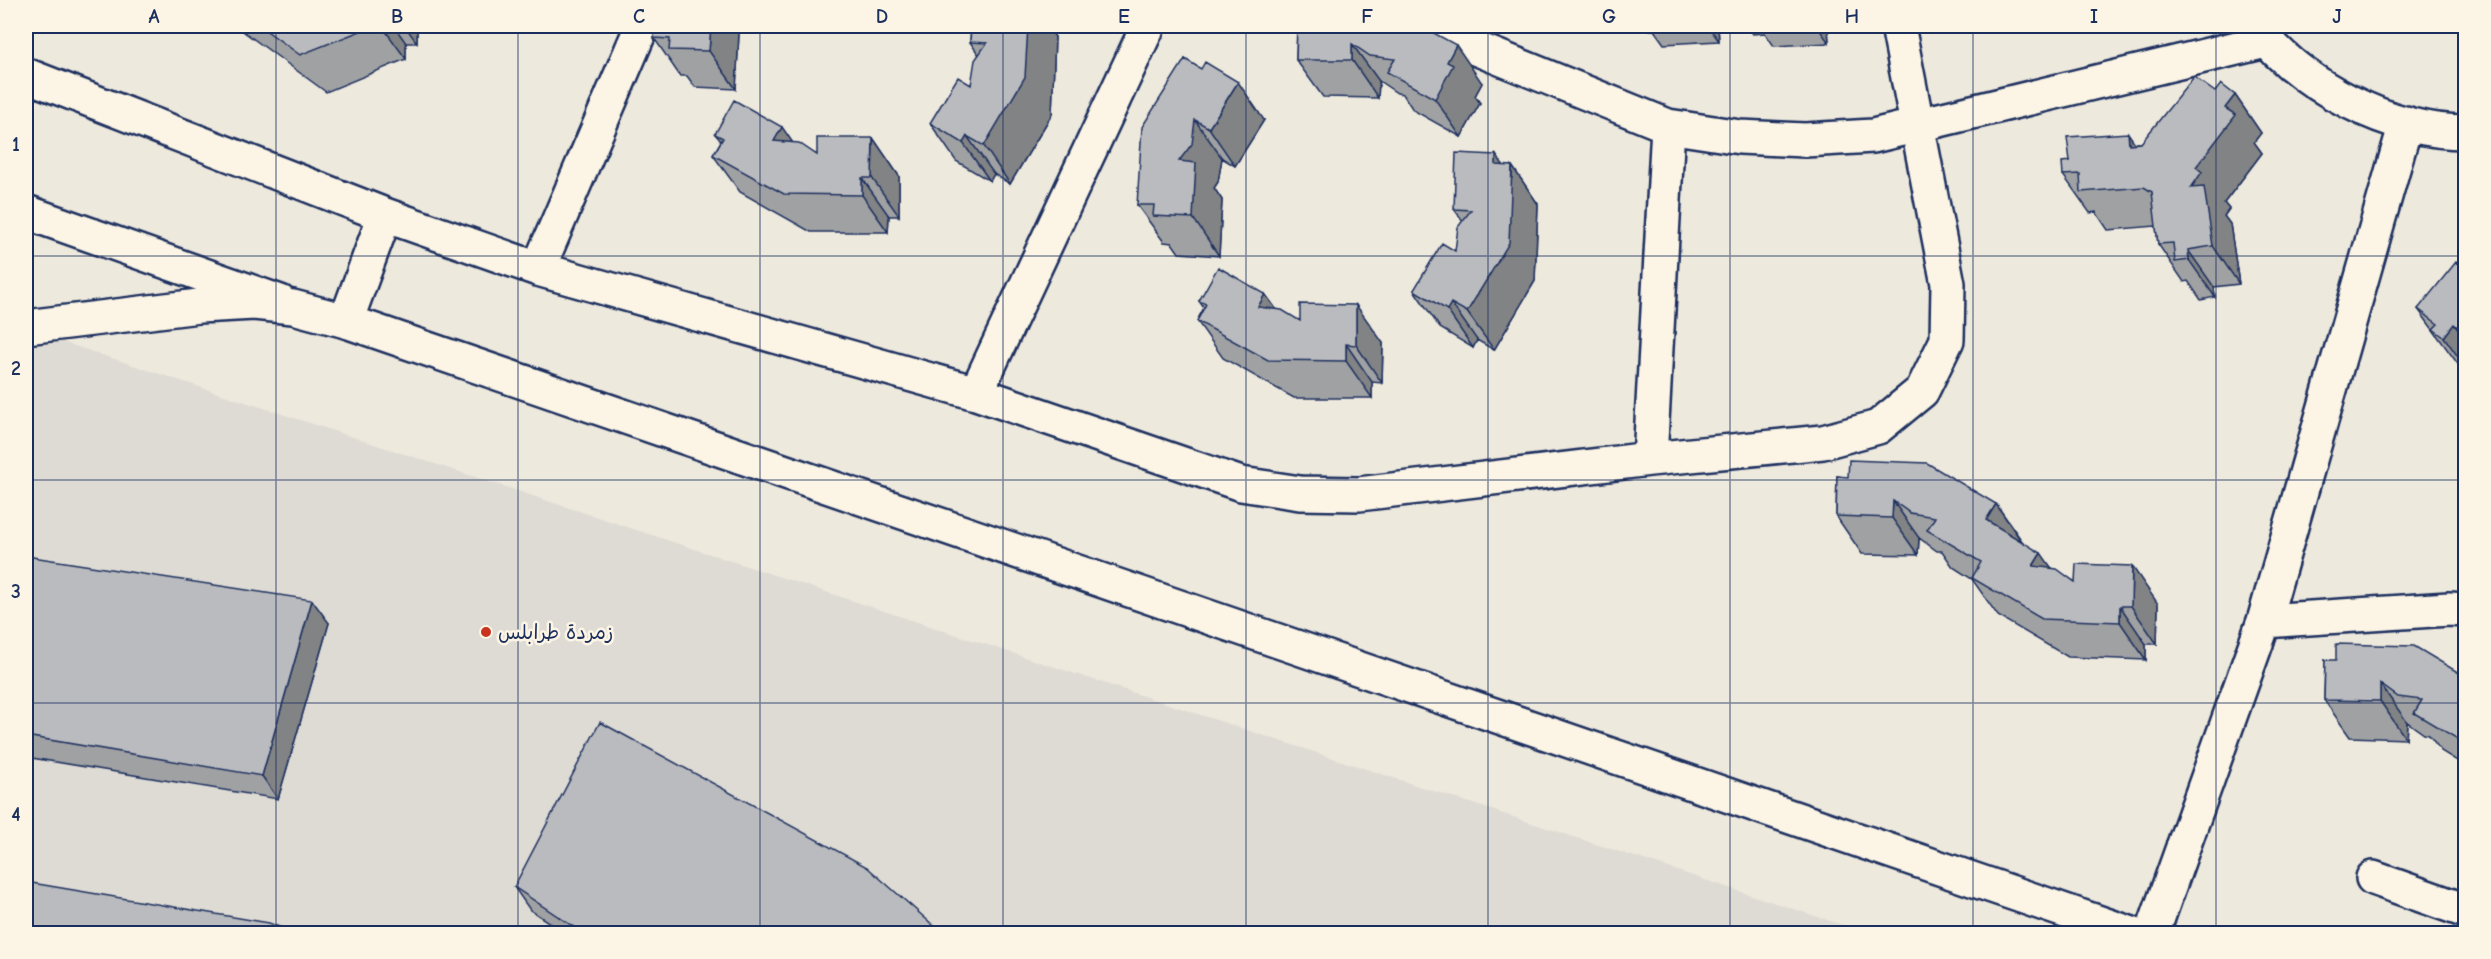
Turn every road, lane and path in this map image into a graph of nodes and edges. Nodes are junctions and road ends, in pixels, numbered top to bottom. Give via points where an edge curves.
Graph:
1 (642, 26) edge
2 (1148, 26) edge
3 (1421, 26) edge
4 (1898, 26) edge
5 (2261, 33) edge
6 (1468, 35) edge
7 (26, 75) edge
8 (2406, 123) junction
9 (1668, 126) junction
10 (1916, 126) junction
11 (2466, 132) edge
12 (26, 212) edge
13 (385, 215) junction
14 (538, 269) junction
15 (293, 306) junction
16 (346, 321) junction
17 (26, 327) edge
18 (976, 393) junction
19 (1650, 459) junction
20 (2466, 610) edge
21 (2264, 621) junction
22 (2373, 878) dead end
23 (2466, 911) edge
24 (2132, 933) edge
25 (2152, 933) edge

1 - 14 street
2 - 18 street
3 - 6 street
4 - 10 street
5 - 8 street via 2307,77 2355,105
5 - 10 street
6 - 9 street
7 - 13 street
8 - 11 street
8 - 21 street
9 - 10 street via 1740,137 1805,140 1872,136
9 - 19 street
10 - 19 street via 1948,284 1947,340 1922,391 1878,427 1823,442
12 - 15 street
13 - 14 street
13 - 16 street
14 - 18 street
15 - 16 street
15 - 17 street via 222,304
16 - 24 street
18 - 19 street via 1241,484 1300,493 1359,494
20 - 21 street
21 - 25 street
22 - 23 street

